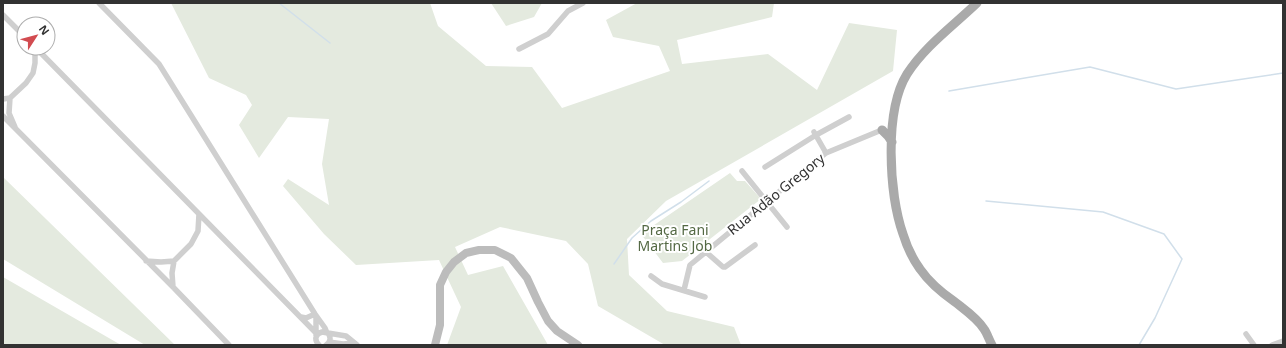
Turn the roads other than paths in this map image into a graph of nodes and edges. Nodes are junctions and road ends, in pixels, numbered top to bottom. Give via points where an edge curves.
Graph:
1 (99, 3) edge
2 (583, 3) edge
3 (977, 3) edge
4 (3, 15) edge
5 (16, 28) edge
6 (519, 49) dead end
7 (35, 56) edge
8 (44, 56) edge
9 (10, 98) junction
10 (3, 99) edge
11 (3, 116) edge
12 (849, 117) dead end
13 (892, 126) junction
14 (16, 129) junction
15 (882, 130) junction
16 (815, 133) junction
17 (892, 142) junction
18 (826, 153) junction
19 (766, 166) dead end
20 (742, 171) dead end
21 (767, 201) junction
22 (199, 214) junction
23 (787, 227) dead end
24 (754, 245) dead end
25 (706, 252) junction
26 (146, 260) junction
27 (174, 261) junction
28 (651, 276) dead end
29 (173, 287) junction
30 (684, 290) junction
31 (705, 297) dead end
32 (316, 315) junction
33 (299, 317) junction
34 (327, 333) junction
35 (316, 334) junction
36 (1246, 334) dead end
37 (1283, 341) edge
38 (317, 344) edge
39 (328, 344) edge
40 (356, 344) edge
41 (229, 345) edge
42 (435, 345) edge
43 (578, 345) edge
44 (992, 345) edge
45 (1254, 345) edge
46 (1272, 345) edge

1 - 32 street via 159,64
2 - 6 street via 568,11 549,33
3 - 13 main road via 931,44 907,75 897,99
4 - 5 street
7 - 9 street via 33,73 26,84
8 - 22 street
9 - 10 street
9 - 14 street via 9,113
11 - 14 street
12 - 16 street
13 - 15 street, Rua Adão Gregory
13 - 17 main road
14 - 26 street
15 - 17 main road
15 - 18 street, Rua Adão Gregory
16 - 18 street
16 - 19 street
17 - 44 main road via 896,208 910,253 934,286 984,328
18 - 21 street, Rua Adão Gregory
20 - 21 street
21 - 23 street
21 - 25 street, Rua Adão Gregory
22 - 27 street via 195,237
22 - 33 street
24 - 25 street via 725,267
25 - 30 street, Rua Adão Gregory via 690,265
26 - 27 street
26 - 29 street
27 - 29 street
28 - 30 street via 662,284
29 - 41 street
30 - 31 street
32 - 33 street
32 - 34 street
32 - 35 street
33 - 35 street
34 - 35 street
34 - 39 street via 330,338
34 - 40 street via 346,336
35 - 38 street
36 - 45 street
37 - 46 street
39 - 40 street
42 - 43 main road via 440,325 440,285 446,272 466,253 495,250 511,258 527,278 548,320 558,331

